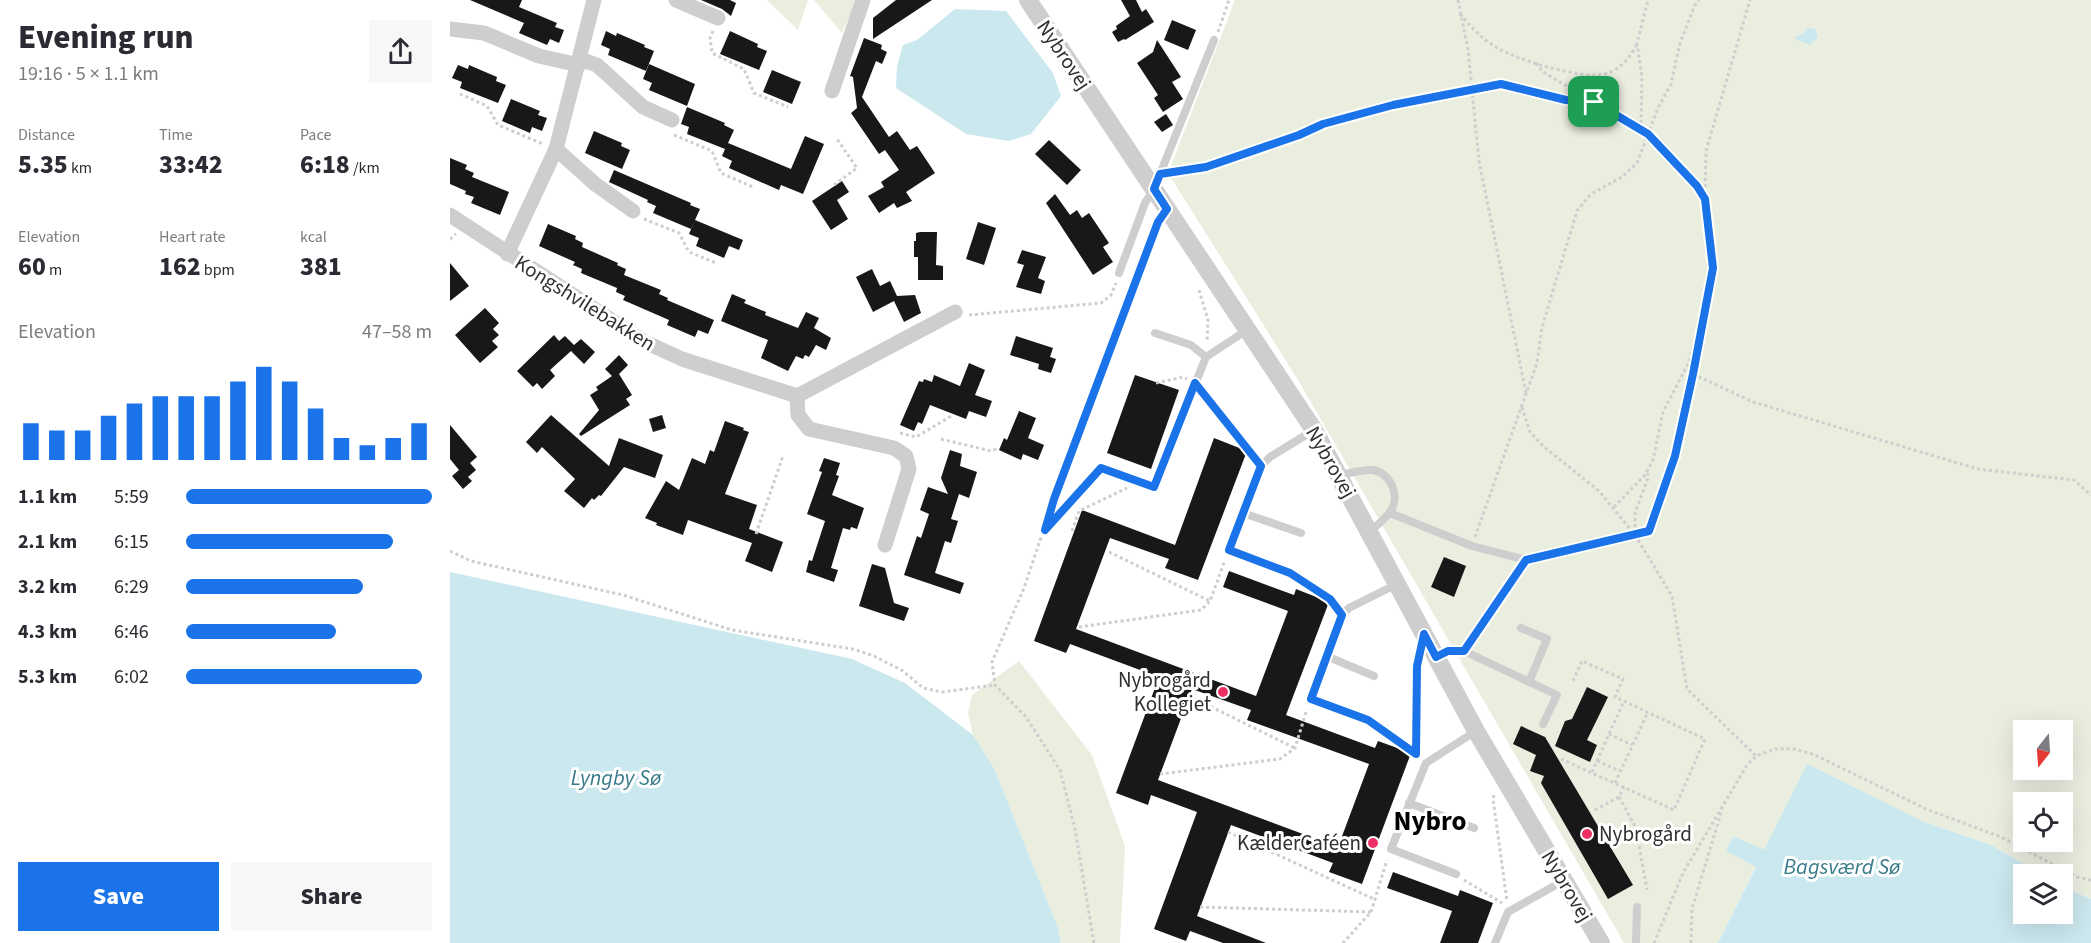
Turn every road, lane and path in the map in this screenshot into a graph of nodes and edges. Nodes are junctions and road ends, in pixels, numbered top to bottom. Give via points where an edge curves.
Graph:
1 (594, 0) edge
2 (676, 0) edge
3 (863, 0) edge
4 (1028, 0) edge
5 (1229, 0) edge
6 (1458, 0) edge
7 (1648, 0) edge
8 (1699, 0) edge
9 (1750, 0) edge
10 (1460, 14) junction
11 (718, 18) joint
12 (450, 29) edge
13 (1214, 40) joint
14 (1637, 43) junction
15 (580, 62) junction
16 (1535, 63) junction
17 (1470, 89) junction
18 (832, 91) dead end
19 (460, 94) dead end
20 (1594, 102) junction
21 (788, 107) dead end
22 (672, 120) joint
23 (1648, 134) junction
24 (837, 139) dead end
25 (556, 149) junction
26 (1157, 182) junction
27 (834, 185) dead end
28 (753, 187) dead end
29 (1705, 199) junction
30 (1167, 209) junction
31 (633, 211) joint
32 (450, 215) edge
33 (507, 254) junction
34 (1202, 261) junction
35 (716, 263) dead end
36 (1119, 273) joint
37 (1705, 309) junction
38 (955, 312) joint
39 (1247, 330) junction
40 (1155, 333) dead end
41 (1206, 357) junction
42 (1693, 374) junction
43 (1156, 382) dead end
44 (1195, 383) junction
45 (1526, 395) junction
46 (797, 396) junction
47 (1522, 407) junction
48 (952, 415) dead end
49 (1314, 430) junction
50 (896, 432) dead end
51 (941, 440) dead end
52 (997, 448) dead end
53 (783, 456) dead end
54 (1261, 466) junction
55 (1101, 468) joint
56 (1648, 470) junction
57 (1339, 475) junction
58 (1138, 483) junction
59 (2091, 495) edge
60 (1614, 507) junction
61 (1243, 513) junction
62 (1390, 513) junction
63 (1045, 530) junction
64 (1072, 531) dead end
65 (1370, 532) junction
66 (1301, 533) dead end
67 (756, 534) dead end
68 (1635, 535) junction
69 (885, 545) dead end
70 (1472, 546) junction
71 (1229, 550) junction
72 (450, 551) edge
73 (1109, 552) dead end
74 (1526, 560) junction
75 (1290, 573) joint
76 (1397, 584) junction
77 (1210, 601) junction
78 (1342, 615) junction
79 (1079, 627) dead end
80 (1521, 628) dead end
81 (1424, 634) junction
82 (1464, 651) junction
83 (1326, 656) junction
84 (1436, 657) junction
85 (1374, 676) dead end
86 (1529, 682) junction
87 (1572, 683) dead end
88 (995, 685) junction
89 (1189, 696) dead end
90 (1311, 699) junction
91 (1624, 701) junction
92 (1648, 712) junction
93 (1368, 720) joint
94 (1543, 724) dead end
95 (1476, 731) junction
96 (1609, 734) junction
97 (1633, 745) junction
98 (1295, 748) junction
99 (1416, 754) junction
100 (1756, 756) junction
101 (1561, 759) dead end
102 (1597, 761) junction
103 (1426, 763) junction
104 (1499, 771) junction
105 (1620, 771) junction
106 (1592, 772) junction
107 (1160, 774) dead end
108 (1615, 783) junction
109 (1624, 787) junction
110 (1619, 797) junction
111 (1409, 803) junction
112 (1724, 806) junction
113 (1595, 810) dead end
114 (1474, 828) dead end
115 (1228, 832) dead end
116 (1390, 849) junction
117 (1456, 874) joint
118 (2091, 880) edge
119 (1563, 881) junction
120 (1647, 890) dead end
121 (1376, 900) junction
122 (1200, 907) dead end
123 (1637, 907) dead end
124 (1371, 912) junction
125 (1508, 912) junction
126 (1094, 943) edge
127 (1343, 943) edge
128 (1495, 943) edge
129 (1600, 943) edge
130 (1636, 943) edge
131 (1654, 943) edge
132 (1691, 943) edge

1 - 15 street
2 - 11 street
3 - 18 street
4 - 26 street, Nybrovej
5 - 13 path
6 - 10 path
7 - 14 path
8 - 23 path via 1680,44 1671,84
9 - 29 path via 1706,151
10 - 16 path via 1495,47
10 - 17 path via 1468,49
11 - 21 path via 710,38 712,53 744,69 754,93
12 - 15 street via 484,33 539,56
13 - 26 lane
14 - 16 path via 1624,63 1604,74 1571,72
14 - 23 path via 1642,78 1641,123
15 - 22 street via 597,65 643,107
15 - 25 street
16 - 20 path via 1543,72
17 - 20 path via 1501,84
17 - 26 path via 1323,124
17 - 45 path via 1479,161
19 - 25 path via 486,106 498,125
20 - 23 path
22 - 28 path via 669,129 674,135 712,151 721,173
23 - 29 path
23 - 45 path via 1636,163 1622,177 1591,194 1577,212
24 - 27 path via 857,168
25 - 31 street
25 - 33 street
26 - 30 street, Nybrovej
26 - 36 lane
29 - 37 path via 1713,268
30 - 34 street, Nybrovej
30 - 63 path via 1158,222
31 - 35 path via 679,233 690,252
32 - 33 street, Kongshvilebakken
33 - 46 street, Kongshvilebakken via 645,342 682,359
34 - 39 street, Nybrovej
34 - 41 path via 1198,286 1208,320
36 - 38 path via 1111,295 1101,303 970,315
37 - 42 path
37 - 56 path via 1688,364 1663,412
38 - 46 street
39 - 41 lane
39 - 49 street, Nybrovej
40 - 41 lane via 1191,345
41 - 44 lane
42 - 59 path via 1765,405 1978,470 2074,480
42 - 68 path via 1675,456 1649,531
43 - 44 path via 1184,377
44 - 54 path
44 - 58 lane via 1154,487
45 - 47 path
46 - 69 street via 798,415 809,429 894,448 906,456 909,469
47 - 60 path via 1530,432
47 - 70 path
48 - 50 path via 916,437
49 - 54 lane
49 - 57 street, Nybrovej
51 - 52 path via 991,451
53 - 67 path
54 - 61 lane
55 - 58 lane
55 - 63 path
56 - 60 path
56 - 68 path via 1635,513
57 - 62 lane via 1370,470 1382,473 1394,491
57 - 65 street, Nybrovej
58 - 64 path via 1079,511
60 - 68 path
61 - 66 lane
61 - 71 lane
62 - 65 lane
62 - 70 lane
63 - 88 path via 992,662
65 - 76 street, Nybrovej
68 - 74 path
68 - 100 path via 1672,596 1687,689
70 - 74 lane
71 - 75 lane
71 - 77 path
72 - 88 path via 471,561 623,595 732,630 853,649 903,671 923,688 942,692
73 - 77 path
74 - 82 path
75 - 78 path via 1330,599
76 - 78 lane
76 - 81 street, Nybrovej
77 - 79 path via 1201,610
78 - 83 lane
80 - 86 lane via 1547,639
81 - 84 street, Nybrovej
81 - 99 path via 1417,666
82 - 84 lane via 1448,651
82 - 86 lane
83 - 85 lane
83 - 90 lane
84 - 95 street, Nybrovej
86 - 94 lane via 1557,695
87 - 91 path via 1581,660 1623,679 1615,697
88 - 126 path via 1026,717 1060,770 1076,829
89 - 98 path
90 - 93 lane
90 - 98 path
91 - 92 path
91 - 96 path
92 - 97 path
92 - 109 path via 1704,739 1674,810
93 - 99 path
95 - 103 lane
95 - 104 street, Nybrovej
96 - 97 path
96 - 102 path
97 - 105 path
98 - 107 path via 1280,759
99 - 103 path
100 - 112 path
100 - 118 path via 1775,749 1815,755 1926,809 2001,837 2077,877
101 - 106 path
102 - 105 path
102 - 106 path
103 - 111 lane
104 - 119 street, Nybrovej
104 - 125 path via 1493,799
105 - 108 path
106 - 108 path
108 - 109 path
109 - 110 path
110 - 113 path
110 - 120 path via 1636,828
111 - 114 lane
111 - 116 lane
112 - 131 path via 1683,873
112 - 132 path via 1692,909
115 - 121 path
116 - 117 lane
116 - 121 path
117 - 125 path via 1502,902
119 - 125 lane
119 - 129 street, Nybrovej
121 - 124 path
122 - 124 path
123 - 130 lane
124 - 127 path
125 - 128 lane

